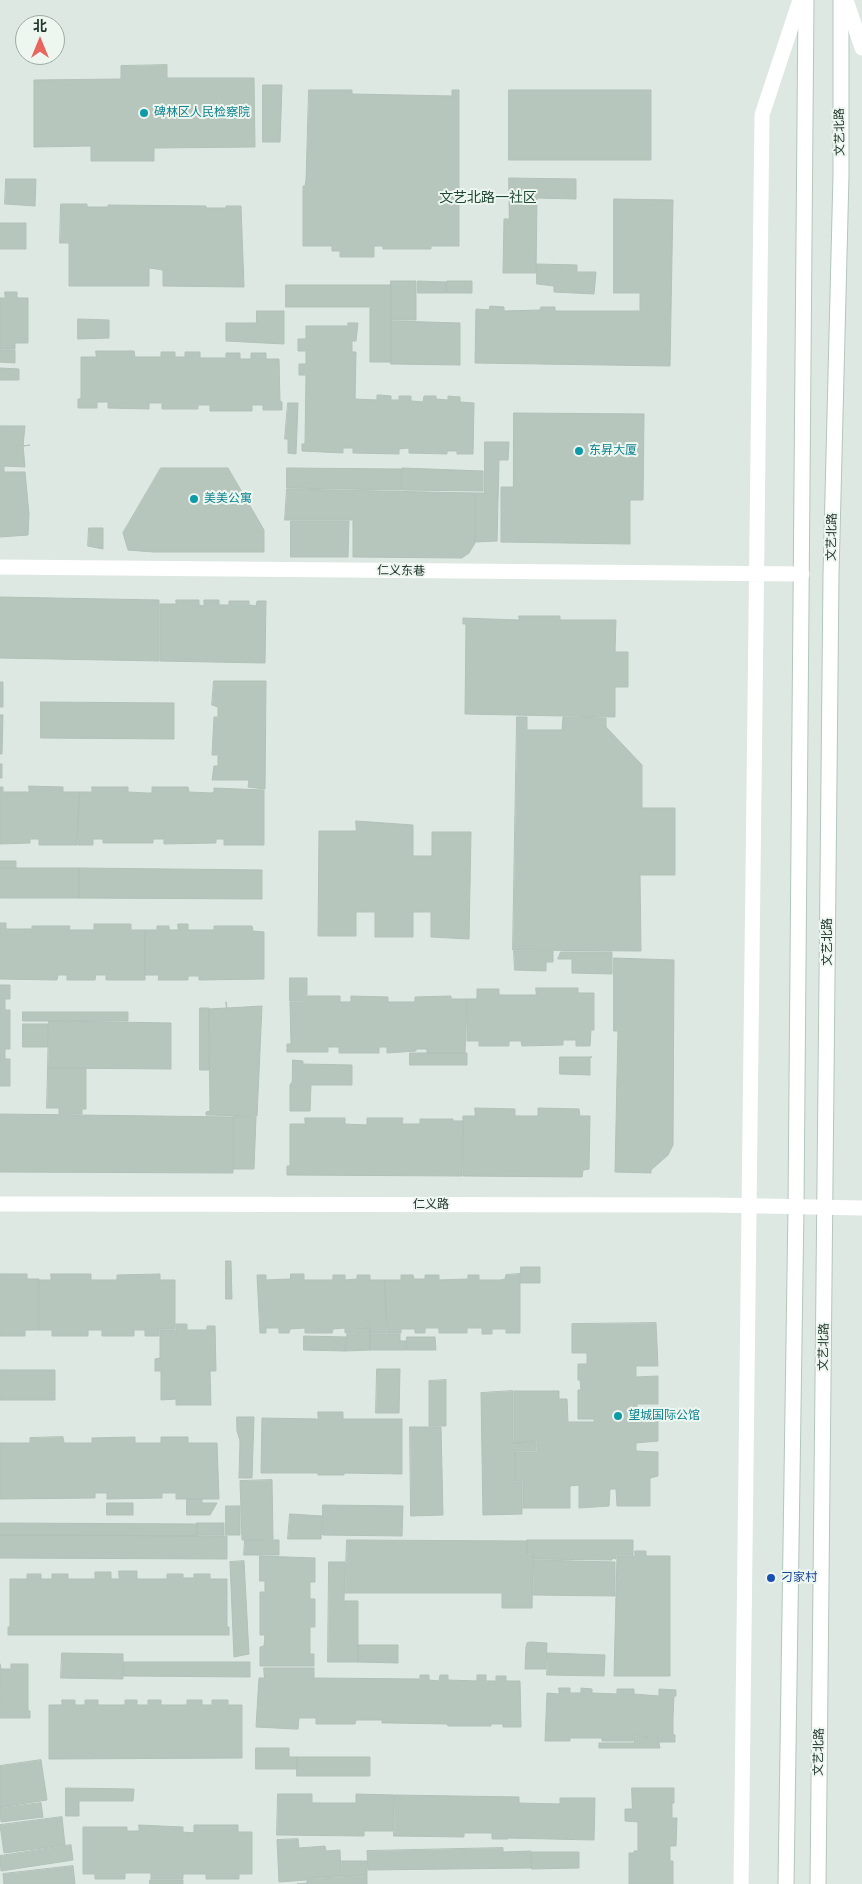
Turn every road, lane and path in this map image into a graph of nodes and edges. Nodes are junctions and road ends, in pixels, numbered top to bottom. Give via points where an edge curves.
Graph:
1 (800, 0) edge
2 (806, 0) edge
3 (841, 0) edge
4 (846, 0) edge
5 (862, 48) edge
6 (0, 567) edge
7 (756, 574) junction
8 (802, 574) junction
9 (0, 1204) edge
10 (749, 1206) junction
11 (796, 1206) junction
12 (826, 1207) junction
13 (862, 1208) edge
14 (741, 1884) edge
15 (786, 1884) edge
16 (818, 1884) edge

1 - 7 main road via 762,115
2 - 8 main road
3 - 12 main road, 文艺北路 via 841,175 831,585
4 - 5 main road
6 - 7 main road, 仁义东巷
7 - 8 main road, 仁义东巷
7 - 10 main road
8 - 11 main road
9 - 10 main road, 仁义路
10 - 11 main road, 仁义路
10 - 14 main road
11 - 12 main road, 仁义路
11 - 15 main road
12 - 13 main road, 仁义路
12 - 16 main road, 文艺北路

